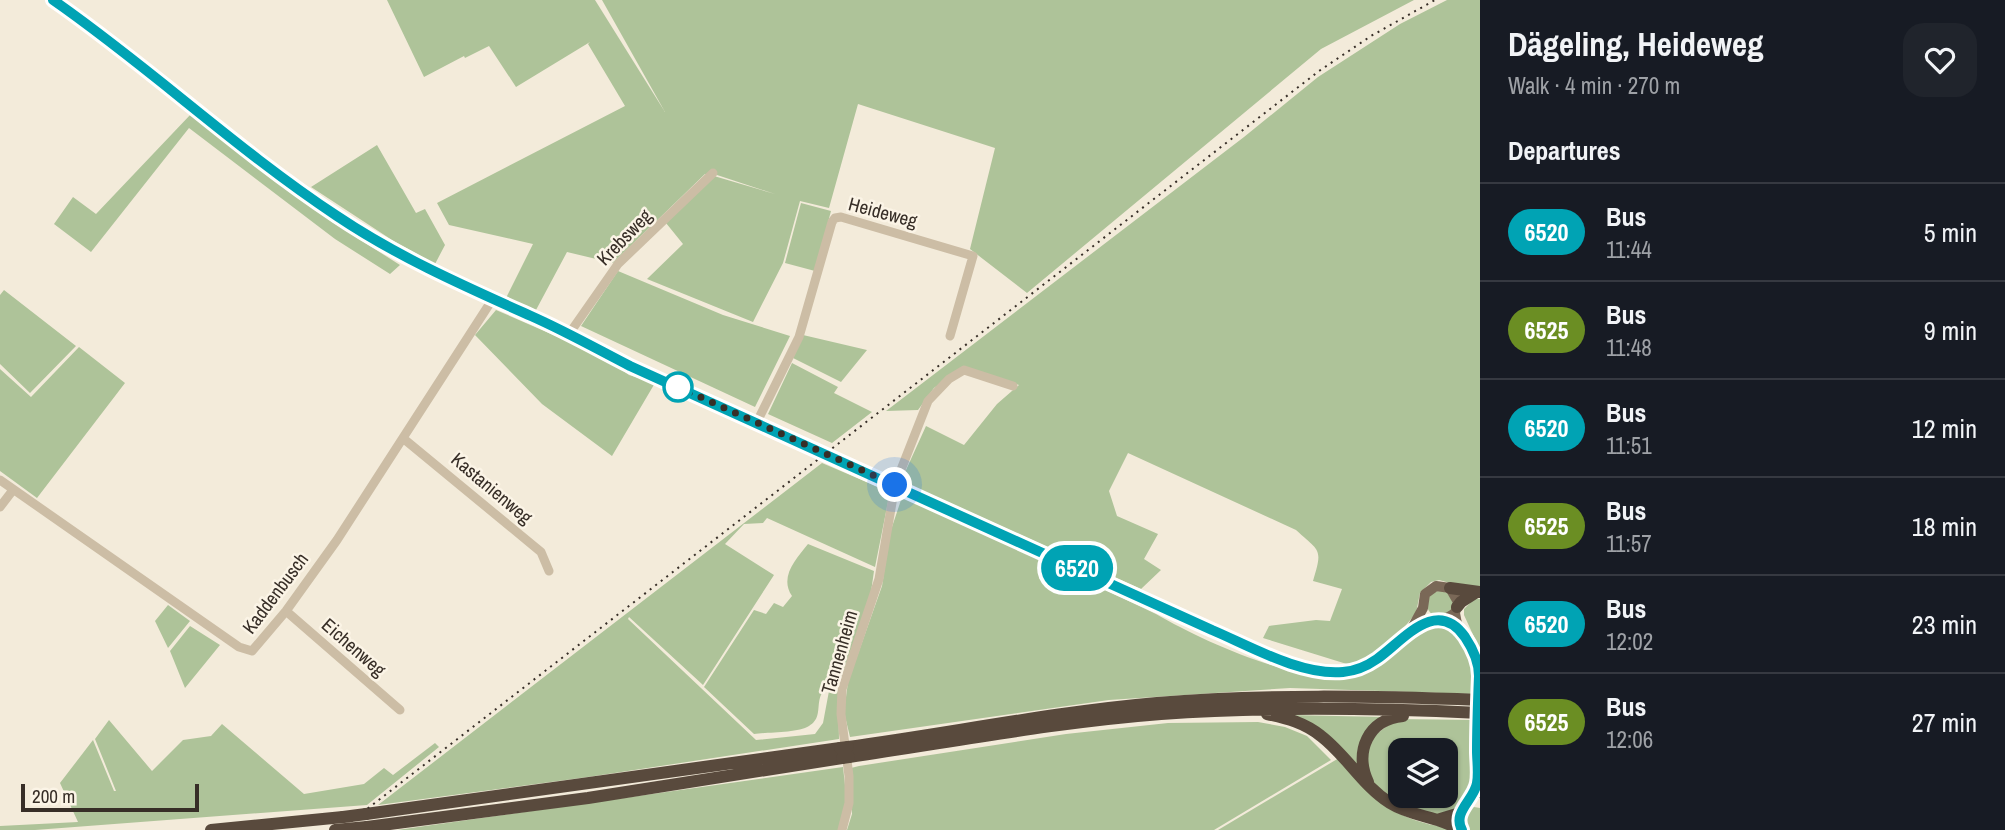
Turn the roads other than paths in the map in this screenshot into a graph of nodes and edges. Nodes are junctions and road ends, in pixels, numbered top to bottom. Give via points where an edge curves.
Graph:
1 (53, 0) edge
2 (713, 173) dead end
3 (492, 300) junction
4 (569, 334) junction
5 (950, 336) dead end
6 (1013, 386) dead end
7 (757, 422) junction
8 (404, 439) junction
9 (0, 480) edge
10 (895, 485) junction
11 (13, 490) junction
12 (0, 507) edge
13 (550, 571) dead end
14 (1450, 589) junction
15 (1478, 592) edge
16 (1423, 608) junction
17 (1456, 610) junction
18 (286, 611) junction
19 (1439, 620) junction
20 (1411, 630) junction
21 (1460, 630) junction
22 (1479, 684) edge
23 (1480, 699) edge
24 (1242, 709) junction
25 (400, 710) dead end
26 (1452, 711) junction
27 (1480, 713) edge
28 (845, 752) junction
29 (1478, 788) edge
30 (1374, 791) junction
31 (1469, 807) edge
32 (1436, 820) junction
33 (367, 821) junction
34 (211, 830) edge
35 (335, 830) edge
36 (842, 830) edge
37 (1461, 830) edge

1 - 3 main road via 337,216
2 - 4 street, Krebsweg via 618,264
3 - 4 main road
3 - 8 street, Kaddenbusch
4 - 7 main road
5 - 7 street, Heideweg via 973,256 835,218 799,337
6 - 10 street, Tannenheim via 964,370 949,379 929,401
7 - 10 main road, bridge
8 - 13 street, Kastanienweg via 541,552
8 - 18 street, Kaddenbusch
9 - 11 street, Kaddenbusch
10 - 20 main road via 1299,667 1324,672 1357,669 1379,658
10 - 36 street, Tannenheim via 879,579 842,689 849,776
11 - 12 street
11 - 18 street, Kaddenbusch via 244,650 255,649
14 - 15 highway
14 - 16 main road via 1430,589
14 - 17 main road via 1457,597
15 - 17 highway
16 - 19 main road via 1430,618
16 - 20 main road
17 - 19 main road
17 - 21 main road
18 - 25 street, Eichenweg
19 - 20 main road
19 - 21 main road
21 - 22 main road via 1477,659
22 - 29 main road, bridge
23 - 28 highway via 1309,697 1157,704 1026,719
24 - 26 highway
24 - 28 highway via 1158,714
24 - 30 highway via 1309,727
26 - 27 highway
26 - 30 highway via 1395,717 1374,728 1361,755
28 - 33 highway
29 - 31 main road
30 - 32 highway via 1405,811
31 - 32 highway
31 - 37 main road via 1458,819
32 - 37 highway
33 - 34 highway, bridge via 343,817
33 - 35 highway, bridge

